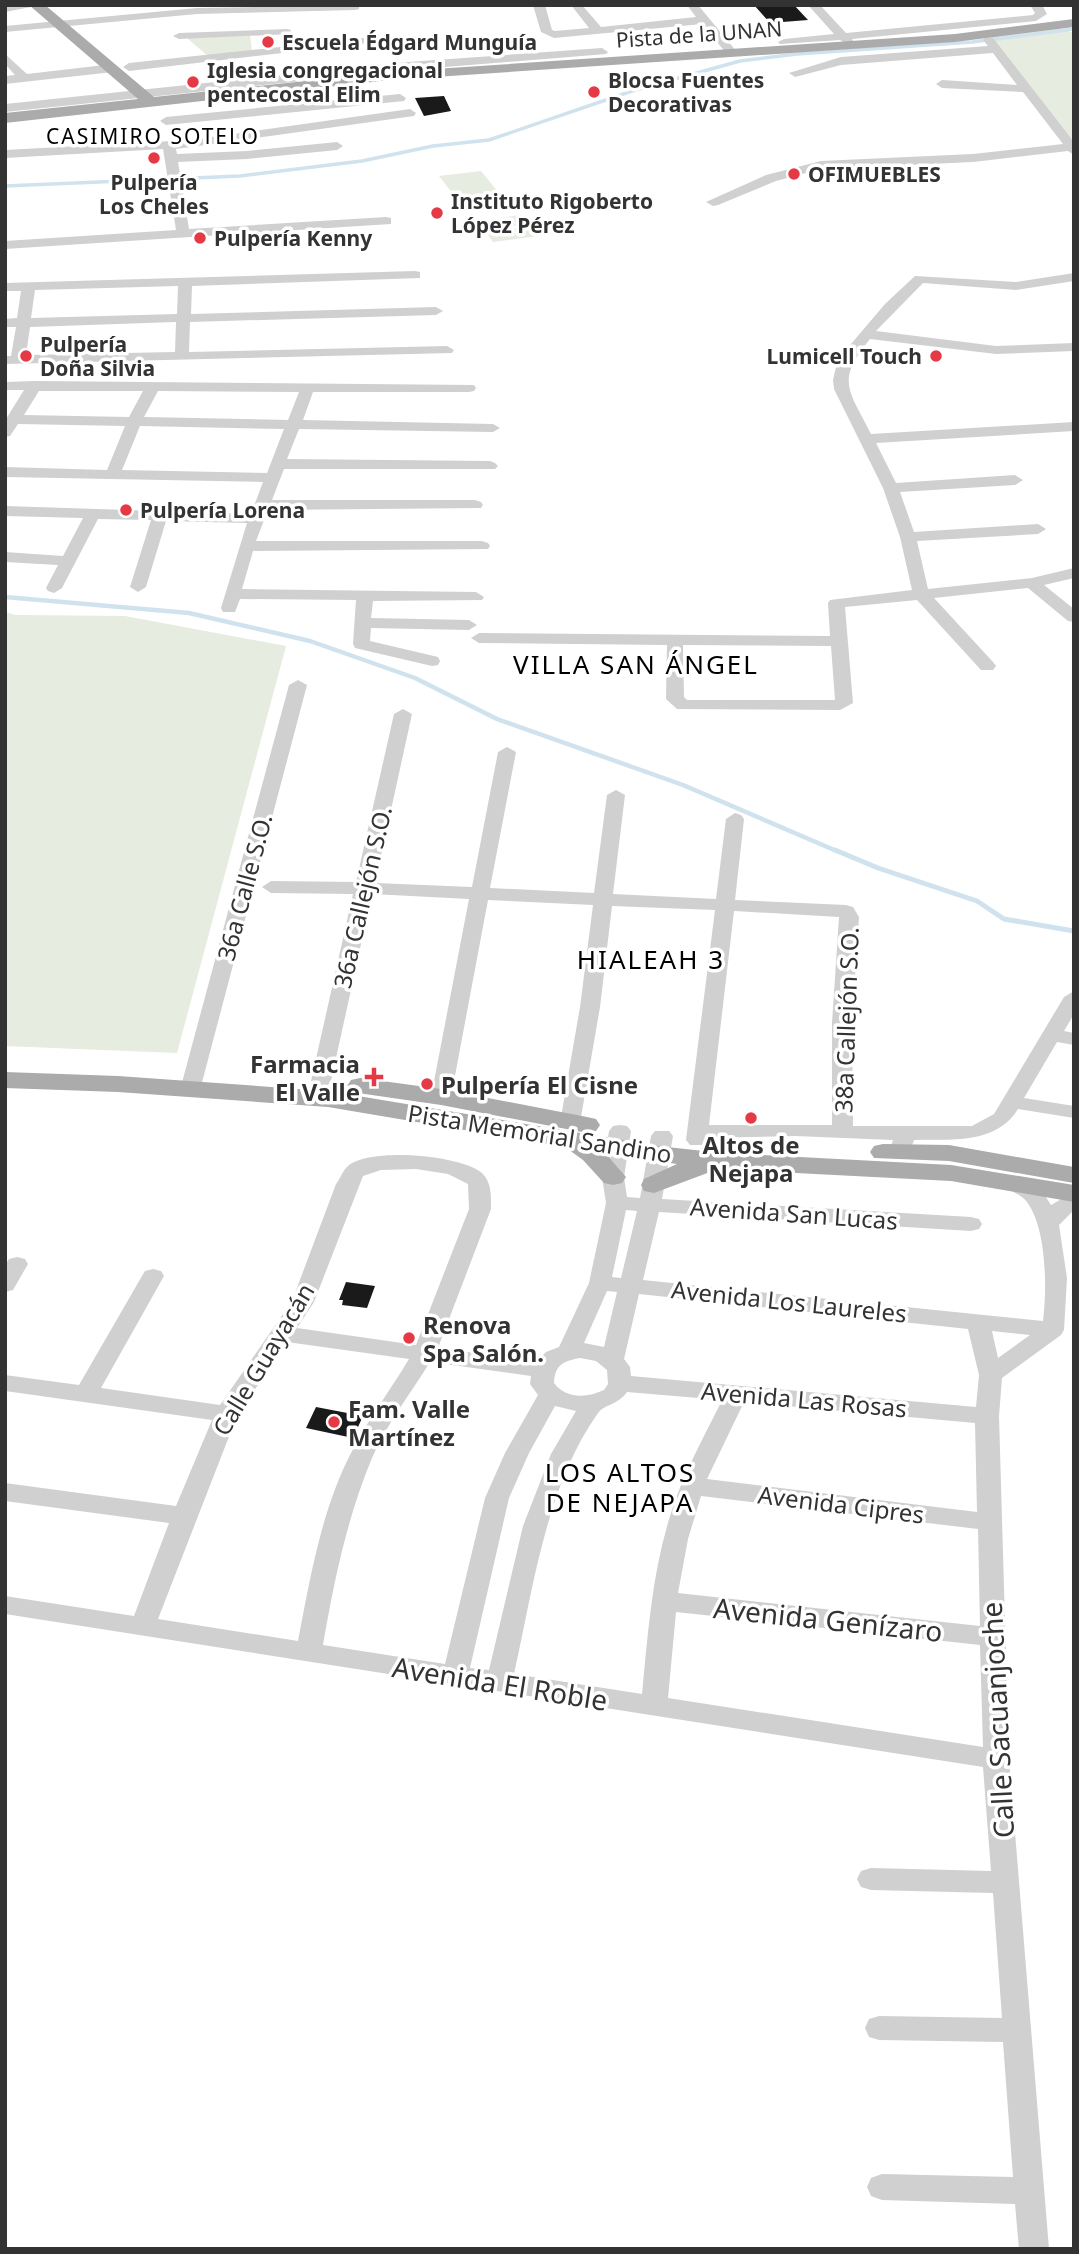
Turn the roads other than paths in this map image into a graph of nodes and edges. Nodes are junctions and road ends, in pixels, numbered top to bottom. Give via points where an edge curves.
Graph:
1 (27, 5) edge
2 (36, 5) edge
3 (54, 5) edge
4 (539, 5) edge
5 (576, 5) edge
6 (692, 5) edge
7 (813, 5) edge
8 (197, 8) edge
9 (285, 8) edge
10 (5, 9) edge
11 (1036, 12) edge
12 (152, 17) junction
13 (705, 20) junction
14 (359, 21) edge
15 (75, 23) junction
16 (1074, 23) edge
17 (57, 24) junction
18 (5, 29) edge
19 (598, 31) junction
20 (286, 32) junction
21 (179, 36) junction
22 (846, 40) junction
23 (784, 42) dead end
24 (991, 42) junction
25 (289, 48) junction
26 (731, 52) junction
27 (5, 57) edge
28 (601, 57) junction
29 (205, 58) junction
30 (113, 68) junction
31 (795, 73) dead end
32 (129, 74) junction
33 (373, 74) junction
34 (24, 78) junction
35 (5, 80) edge
36 (268, 80) joint
37 (327, 82) junction
38 (942, 85) dead end
39 (1026, 89) junction
40 (199, 96) junction
41 (154, 97) junction
42 (400, 98) dead end
43 (107, 102) junction
44 (5, 108) edge
45 (410, 113) dead end
46 (5, 118) edge
47 (166, 120) junction
48 (169, 145) junction
49 (337, 146) dead end
50 (1072, 149) edge
51 (5, 154) edge
52 (171, 159) junction
53 (713, 202) dead end
54 (386, 221) dead end
55 (183, 233) junction
56 (5, 245) edge
57 (415, 275) dead end
58 (1074, 277) edge
59 (184, 282) junction
60 (5, 286) edge
61 (29, 286) junction
62 (436, 311) dead end
63 (183, 318) junction
64 (23, 322) junction
65 (5, 323) edge
66 (867, 334) junction
67 (1074, 347) edge
68 (447, 350) dead end
69 (181, 356) junction
70 (11, 359) edge
71 (35, 385) junction
72 (154, 385) junction
73 (5, 386) edge
74 (309, 387) junction
75 (469, 388) dead end
76 (134, 422) junction
77 (294, 425) junction
78 (9, 426) edge
79 (1074, 426) edge
80 (493, 428) dead end
81 (866, 439) junction
82 (490, 466) dead end
83 (276, 471) junction
84 (5, 472) edge
85 (113, 475) junction
86 (1014, 480) dead end
87 (891, 488) junction
88 (475, 505) dead end
89 (5, 511) edge
90 (260, 512) junction
91 (93, 514) junction
92 (160, 516) junction
93 (1038, 529) dead end
94 (908, 537) junction
95 (482, 545) dead end
96 (246, 546) junction
97 (5, 558) edge
98 (68, 561) junction
99 (1074, 573) edge
100 (1032, 583) junction
101 (138, 587) dead end
102 (54, 588) dead end
103 (921, 594) junction
104 (365, 596) junction
105 (476, 597) dead end
106 (1074, 617) edge
107 (362, 623) junction
108 (676, 640) junction
109 (839, 641) junction
110 (432, 661) dead end
111 (986, 666) dead end
112 (298, 685) dead end
113 (403, 714) dead end
114 (508, 752) dead end
115 (617, 795) dead end
116 (735, 818) dead end
117 (271, 887) dead end
118 (363, 888) junction
119 (478, 893) junction
120 (604, 899) junction
121 (723, 903) junction
122 (1074, 997) edge
123 (1051, 1035) junction
124 (1074, 1039) edge
125 (5, 1064) edge
126 (5, 1080) edge
127 (321, 1081) junction
128 (192, 1082) junction
129 (441, 1097) junction
130 (1012, 1102) junction
131 (1074, 1112) edge
132 (843, 1131) junction
133 (573, 1132) junction
134 (697, 1136) junction
135 (618, 1139) junction
136 (903, 1143) junction
137 (660, 1145) junction
138 (722, 1161) junction
139 (818, 1166) junction
140 (1074, 1175) edge
141 (613, 1177) junction
142 (1012, 1182) junction
143 (652, 1194) junction
144 (1074, 1197) edge
145 (617, 1203) junction
146 (1049, 1223) junction
147 (971, 1224) dead end
148 (17, 1264) dead end
149 (153, 1276) dead end
150 (600, 1283) junction
151 (5, 1285) edge
152 (631, 1285) junction
153 (978, 1322) junction
154 (1053, 1330) junction
155 (283, 1334) junction
156 (568, 1352) junction
157 (424, 1353) junction
158 (612, 1360) junction
159 (543, 1370) junction
160 (991, 1375) junction
161 (5, 1383) edge
162 (621, 1383) junction
163 (737, 1393) junction
164 (86, 1394) junction
165 (550, 1394) junction
166 (592, 1404) junction
167 (226, 1414) junction
168 (987, 1416) junction
169 (692, 1486) junction
170 (5, 1492) edge
171 (185, 1516) junction
172 (990, 1522) junction
173 (664, 1601) junction
174 (5, 1605) edge
175 (142, 1627) junction
176 (993, 1637) junction
177 (309, 1653) junction
178 (455, 1675) junction
179 (499, 1683) junction
180 (654, 1707) junction
181 (996, 1759) junction
182 (871, 1879) dead end
183 (1006, 1882) junction
184 (878, 2028) dead end
185 (1017, 2030) junction
186 (882, 2187) dead end
187 (1029, 2191) junction
188 (1034, 2249) edge

1 - 10 street
2 - 17 main road
3 - 15 main road
4 - 19 street via 547,32
5 - 19 street
6 - 13 street
7 - 22 street
8 - 9 street
8 - 12 street
9 - 14 street
9 - 20 street
11 - 22 street
12 - 15 street
12 - 21 street
13 - 19 street
13 - 26 street
14 - 25 street
14 - 33 street
15 - 17 street
15 - 32 main road
16 - 24 main road, Pista de la UNAN
17 - 18 street
17 - 30 main road
20 - 21 street
20 - 25 street
21 - 29 street
22 - 23 street
22 - 24 main road, Pista de la UNAN
22 - 26 main road, Pista de la UNAN
24 - 31 street via 841,61
24 - 39 street
25 - 29 street
26 - 28 main road, Pista de la UNAN
27 - 34 street
28 - 33 main road, Pista de la UNAN
28 - 33 street via 558,55
29 - 32 street
30 - 32 main road
30 - 34 street
32 - 41 main road
32 - 43 main road via 129,87
33 - 36 main road
33 - 37 main road, Pista de la UNAN
34 - 35 street
36 - 41 street
37 - 40 main road, Pista de la UNAN
37 - 41 main road, Pista de la UNAN
38 - 39 street
39 - 50 street
40 - 41 main road, Pista de la UNAN
40 - 47 main road via 172,110
41 - 43 main road, Pista de la UNAN
41 - 46 main road, Pista de la UNAN
41 - 47 street
42 - 47 street
43 - 44 street
43 - 46 main road, Pista de la UNAN
43 - 47 main road via 149,110
45 - 48 street
47 - 48 street
48 - 51 street
48 - 52 street
49 - 52 street
50 - 53 street via 821,165 771,178
52 - 55 street
54 - 55 street
55 - 56 street
57 - 59 street
58 - 66 street via 1016,286 920,279
59 - 61 street
59 - 63 street
60 - 61 street
61 - 64 street
62 - 63 street
63 - 64 street
63 - 69 street
64 - 65 street
64 - 70 street
66 - 67 street via 996,350
66 - 81 street via 840,375 841,389
68 - 69 street
69 - 70 street
71 - 72 street
71 - 73 street
71 - 78 street
72 - 74 street
72 - 76 street
74 - 75 street
74 - 77 street
76 - 77 street
76 - 78 street
76 - 85 street
77 - 80 street
77 - 83 street
79 - 81 street
81 - 87 street
82 - 83 street
83 - 85 street
83 - 90 street
84 - 85 street
86 - 87 street
87 - 94 street
88 - 90 street
89 - 91 street
90 - 92 street
90 - 96 street
91 - 92 street
91 - 98 street
92 - 101 street
93 - 94 street
94 - 103 street
95 - 96 street
96 - 104 street via 231,601
97 - 98 street
98 - 102 street
99 - 100 street
100 - 103 street
100 - 106 street
103 - 109 street via 836,604
103 - 111 street
104 - 105 street
104 - 107 street
107 - 108 street
107 - 110 street via 361,644
108 - 109 street
108 - 109 street via 675,699 683,705 840,705 844,703
112 - 128 street, 36a Calle S.O.
113 - 118 street, 36a Callejón S.O.
114 - 119 street
115 - 120 street
116 - 121 street
117 - 118 street
118 - 119 street
118 - 127 street, 36a Callejón S.O.
119 - 120 street
119 - 129 street
120 - 121 street
120 - 133 street
121 - 132 street, 38a Callejón S.O. via 846,911
121 - 134 street
122 - 123 street
123 - 124 street
123 - 130 street
125 - 128 main road, Pista Memorial Sandino
126 - 128 main road, Pista Memorial Sandino
127 - 128 main road, Pista Memorial Sandino
127 - 129 main road, Pista Memorial Sandino
128 - 133 main road, Pista Memorial Sandino
129 - 133 main road, Pista Memorial Sandino
130 - 131 street
130 - 136 street via 1002,1118 976,1132
132 - 134 street
132 - 136 street
133 - 135 main road, Pista Memorial Sandino
133 - 141 main road
134 - 136 main road, Pista Memorial Sandino via 798,1149
134 - 137 main road, Pista Memorial Sandino
135 - 137 main road, Pista Memorial Sandino
135 - 141 street
136 - 139 main road via 891,1162 844,1161
136 - 140 main road, Pista Memorial Sandino
137 - 138 main road, Pista Memorial Sandino
137 - 143 street
138 - 139 main road, Pista Memorial Sandino
138 - 143 main road via 678,1172
139 - 142 main road, Pista Memorial Sandino via 940,1172
141 - 145 street
142 - 144 main road, Pista Memorial Sandino
142 - 146 street via 1031,1192
143 - 145 street, Avenida San Lucas
143 - 147 street, Avenida San Lucas
143 - 152 street
144 - 146 street
145 - 150 street
146 - 154 street via 1056,1312
148 - 151 street
149 - 164 street
150 - 152 street, Avenida Los Laureles
150 - 156 street
152 - 153 street, Avenida Los Laureles
152 - 158 street
153 - 154 street, Avenida Los Laureles
153 - 160 street
154 - 160 street
155 - 157 street
155 - 157 street, Calle Guayacán via 303,1302 355,1171 376,1163 419,1163 474,1177 481,1188 480,1209
155 - 167 street, Calle Guayacán
156 - 158 street via 592,1351
156 - 159 street
157 - 159 street
157 - 177 street via 361,1456 323,1574
158 - 162 street
159 - 165 street
160 - 168 street, Calle Sacuanjoche
161 - 164 street
162 - 163 street, Avenida Las Rosas
162 - 166 street via 611,1396
163 - 168 street, Avenida Las Rosas
163 - 169 street
164 - 167 street
165 - 166 street via 569,1403
165 - 178 street via 497,1498
166 - 179 street via 564,1454 535,1526
167 - 171 street, Calle Guayacán
168 - 172 street, Calle Sacuanjoche
169 - 172 street, Avenida Cipres
169 - 173 street
170 - 171 street
171 - 175 street, Calle Guayacán
172 - 176 street, Calle Sacuanjoche
173 - 176 street, Avenida Genízaro
173 - 180 street
174 - 175 street, Avenida El Roble
175 - 177 street, Avenida El Roble
176 - 181 street, Calle Sacuanjoche
177 - 178 street, Avenida El Roble
178 - 179 street, Avenida El Roble
179 - 180 street, Avenida El Roble
180 - 181 street, Avenida El Roble
181 - 183 street, Calle Sacuanjoche
182 - 183 street
183 - 185 street, Calle Sacuanjoche
184 - 185 street
185 - 187 street, Calle Sacuanjoche
186 - 187 street
187 - 188 street, Calle Sacuanjoche

